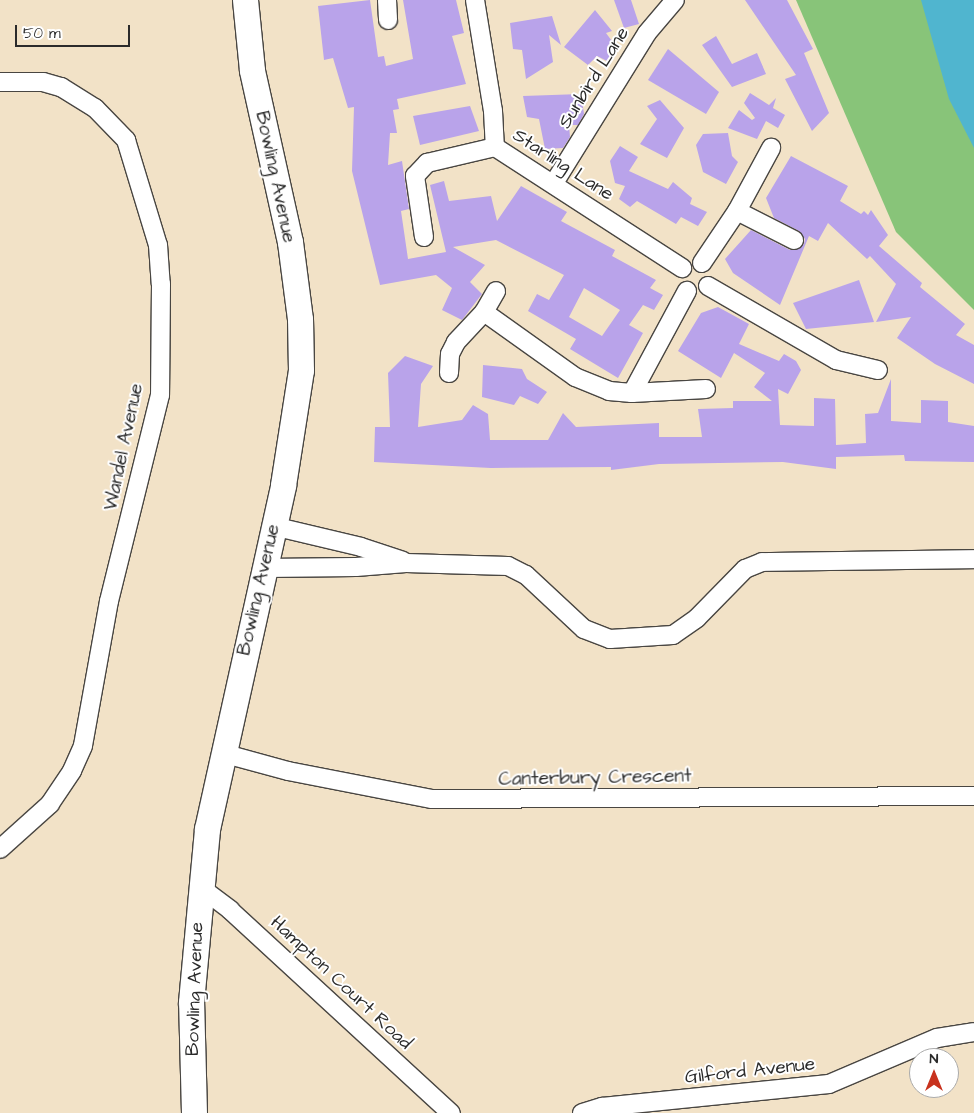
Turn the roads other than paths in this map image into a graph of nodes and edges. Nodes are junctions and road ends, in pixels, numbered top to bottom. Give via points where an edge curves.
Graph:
1 (234, 0) edge
2 (245, 0) edge
3 (386, 0) edge
4 (475, 0) edge
5 (675, 0) edge
6 (388, 20) dead end
7 (252, 70) junction
8 (0, 82) edge
9 (495, 147) junction
10 (771, 148) dead end
11 (554, 183) junction
12 (737, 211) junction
13 (424, 237) dead end
14 (794, 240) dead end
15 (702, 263) junction
16 (682, 268) junction
17 (708, 286) junction
18 (496, 291) dead end
19 (687, 291) junction
20 (484, 312) junction
21 (878, 370) dead end
22 (449, 373) dead end
23 (706, 390) dead end
24 (632, 393) junction
25 (273, 526) junction
26 (974, 559) edge
27 (406, 562) junction
28 (264, 568) junction
29 (222, 753) junction
30 (974, 796) edge
31 (0, 849) edge
32 (200, 887) junction
33 (974, 1032) edge
34 (194, 1113) edge
35 (451, 1113) edge
36 (582, 1113) edge

1 - 7 main road, Bowling Avenue via 241,48
2 - 7 main road, Bowling Avenue
3 - 6 street
4 - 9 street, Starling Lane via 493,112
5 - 11 street, Sunbird Lane via 647,33
7 - 25 main road, Bowling Avenue via 290,242 300,319 298,402
8 - 31 street, Wandel Avenue via 43,82 61,87 95,108 126,140 158,245 161,284 160,395 109,601 82,746 72,771 50,804
9 - 11 street, Starling Lane
9 - 13 street via 426,163 415,176
10 - 12 street
11 - 16 street, Starling Lane
12 - 14 street
12 - 15 street
15 - 16 street via 693,261
15 - 17 street via 709,271
16 - 19 street via 680,283
17 - 19 street via 696,293
17 - 21 street via 836,360
18 - 20 street
19 - 24 street
20 - 22 street via 456,342 450,354
20 - 24 street via 575,377 609,391
23 - 24 street
25 - 27 street via 360,546
25 - 28 main road, Bowling Avenue
26 - 27 street via 762,562 745,569 678,633 655,638 610,640 584,629 515,568 482,563
27 - 28 street via 356,567
28 - 29 main road, Bowling Avenue
29 - 30 street, Canterbury Crescent via 288,771 432,799
29 - 32 main road, Bowling Avenue
32 - 34 main road, Bowling Avenue via 191,1002
32 - 35 street, Hampton Court Road via 230,910
33 - 36 street, Gilford Avenue via 936,1038 852,1076 821,1086 602,1107

